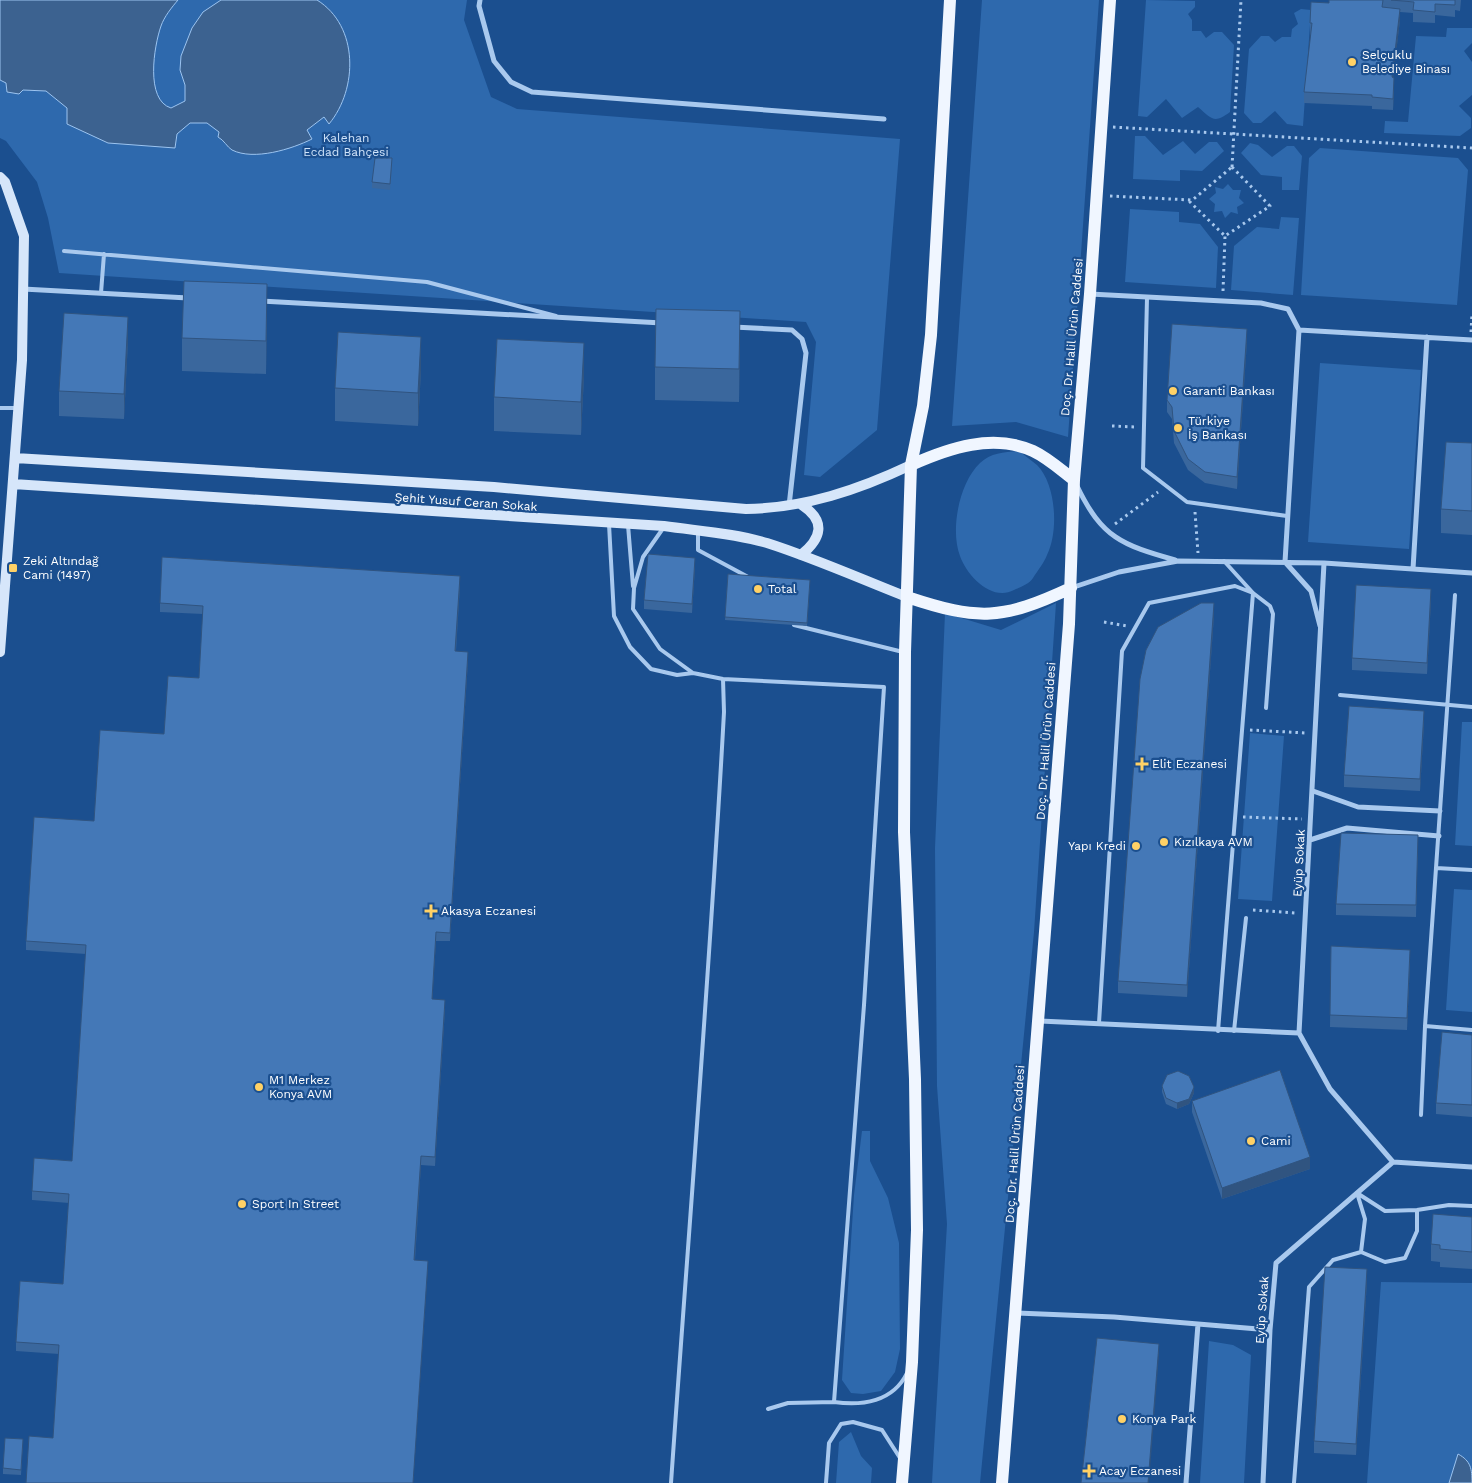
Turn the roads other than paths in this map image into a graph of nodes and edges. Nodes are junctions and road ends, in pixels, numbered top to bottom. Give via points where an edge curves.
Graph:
1 (480, 0) edge
2 (950, 0) edge
3 (1110, 0) edge
4 (884, 119) dead end
5 (0, 177) edge
6 (64, 251) dead end
7 (104, 254) junction
8 (23, 289) junction
9 (101, 293) junction
10 (1090, 294) junction
11 (195, 298) edge
12 (1147, 298) junction
13 (253, 301) edge
14 (561, 317) junction
15 (667, 323) edge
16 (725, 326) edge
17 (1299, 330) junction
18 (1427, 337) junction
19 (1471, 340) edge
20 (0, 408) edge
21 (19, 408) junction
22 (15, 458) junction
23 (912, 465) junction
24 (1074, 480) junction
25 (13, 484) junction
26 (802, 505) junction
27 (789, 507) junction
28 (1287, 516) junction
29 (609, 523) junction
30 (628, 524) junction
31 (664, 526) junction
32 (698, 531) junction
33 (801, 555) junction
34 (1178, 561) junction
35 (1224, 561) junction
36 (1285, 562) junction
37 (1324, 563) junction
38 (1413, 569) junction
39 (1472, 573) edge
40 (752, 579) edge
41 (634, 588) junction
42 (1071, 588) junction
43 (1253, 593) junction
44 (1455, 596) dead end
45 (907, 598) junction
46 (794, 625) edge
47 (1321, 631) junction
48 (0, 652) edge
49 (905, 652) junction
50 (692, 674) junction
51 (723, 679) junction
52 (1340, 695) dead end
53 (1448, 705) junction
54 (1472, 707) edge
55 (1266, 708) dead end
56 (1313, 791) junction
57 (1440, 810) junction
58 (1438, 836) junction
59 (1310, 840) junction
60 (1436, 868) junction
61 (1472, 870) edge
62 (1246, 918) dead end
63 (1038, 1021) junction
64 (1099, 1023) junction
65 (1425, 1026) junction
66 (1218, 1030) junction
67 (1472, 1030) edge
68 (1234, 1031) junction
69 (1299, 1033) junction
70 (1421, 1115) dead end
71 (1393, 1162) junction
72 (1472, 1167) edge
73 (1357, 1193) junction
74 (1472, 1206) edge
75 (1417, 1210) junction
76 (1361, 1252) junction
77 (1016, 1313) junction
78 (1198, 1324) junction
79 (1270, 1330) junction
80 (912, 1362) junction
81 (834, 1402) junction
82 (768, 1409) dead end
83 (903, 1463) junction
84 (671, 1483) edge
85 (826, 1483) edge
86 (902, 1483) edge
87 (1002, 1483) edge
88 (1186, 1483) edge
89 (1263, 1483) edge
90 (1294, 1483) edge

1 - 4 street via 494,61 511,82 532,92
2 - 23 main road via 931,335
3 - 10 main road, Doç. Dr. Halil Ürün Caddesi
5 - 8 street via 5,182 24,236
6 - 7 lane
7 - 9 lane
7 - 14 lane via 427,282
8 - 9 street
8 - 21 street
9 - 11 street
10 - 12 street
10 - 24 main road, Doç. Dr. Halil Ürün Caddesi
12 - 17 street via 1261,303 1288,309
12 - 28 lane via 1143,468 1187,502
13 - 14 street
14 - 15 street
16 - 27 street via 792,330 802,338 806,353
17 - 18 street
17 - 28 street
18 - 19 street
18 - 38 street
20 - 21 lane
21 - 22 street
22 - 25 street
22 - 27 street, Şehit Yusuf Ceran Sokak via 494,487 746,509
23 - 24 main road via 954,448 980,443 1006,444 1033,451
23 - 26 street, Şehit Yusuf Ceran Sokak via 858,488
23 - 45 main road
24 - 34 street via 1085,504 1106,530 1123,543
24 - 42 main road, Doç. Dr. Halil Ürün Caddesi
25 - 29 street, Şehit Yusuf Ceran Sokak
25 - 48 street
26 - 27 street, Şehit Yusuf Ceran Sokak
26 - 33 street via 817,519 819,530 816,541
28 - 36 street
29 - 30 street, Şehit Yusuf Ceran Sokak
29 - 50 lane via 614,616 630,647 651,669 677,675
30 - 31 street, Şehit Yusuf Ceran Sokak
30 - 41 lane
31 - 32 street, Şehit Yusuf Ceran Sokak
31 - 41 lane via 643,557
32 - 33 street, Şehit Yusuf Ceran Sokak via 743,537
32 - 40 lane via 698,550
33 - 45 street, Şehit Yusuf Ceran Sokak
34 - 35 street
34 - 42 street via 1119,572
35 - 36 street
35 - 43 lane
36 - 37 street
36 - 47 street via 1311,591
37 - 38 street
37 - 47 street, Eyüp Sokak
38 - 39 street
41 - 50 lane via 633,609 660,649
42 - 45 main road via 1029,606 984,615 960,613
42 - 63 main road, Doç. Dr. Halil Ürün Caddesi
43 - 55 lane via 1270,606 1273,614
43 - 64 lane via 1235,586 1148,603 1122,651
43 - 66 lane
44 - 53 lane
45 - 49 main road
46 - 49 lane
47 - 56 street, Eyüp Sokak
49 - 80 main road via 904,832 917,1143
50 - 51 lane
51 - 81 lane via 884,688
51 - 84 lane via 707,993
52 - 53 lane
53 - 54 lane
53 - 57 lane
56 - 57 street via 1358,806
56 - 59 street, Eyüp Sokak
57 - 58 lane
58 - 59 street via 1347,828
58 - 60 lane
59 - 69 street, Eyüp Sokak
60 - 61 lane
60 - 65 lane
62 - 68 lane
63 - 64 street
63 - 77 main road, Doç. Dr. Halil Ürün Caddesi
64 - 66 street
65 - 67 lane
65 - 70 lane
66 - 68 street
68 - 69 street
69 - 71 street via 1330,1089
71 - 72 street
71 - 73 street, Eyüp Sokak
73 - 75 lane via 1385,1211
73 - 76 lane via 1365,1219
73 - 79 street, Eyüp Sokak via 1276,1263
74 - 75 lane via 1449,1205
75 - 76 lane via 1417,1231 1405,1258 1385,1262
76 - 90 lane via 1332,1260 1309,1287
77 - 78 street
77 - 87 main road, Doç. Dr. Halil Ürün Caddesi
78 - 79 street
78 - 88 street
79 - 89 street, Eyüp Sokak
80 - 81 lane via 900,1386 879,1400 853,1405
80 - 83 main road
81 - 82 lane via 788,1404
83 - 85 lane via 882,1430 852,1422 841,1424 829,1443
83 - 86 main road

